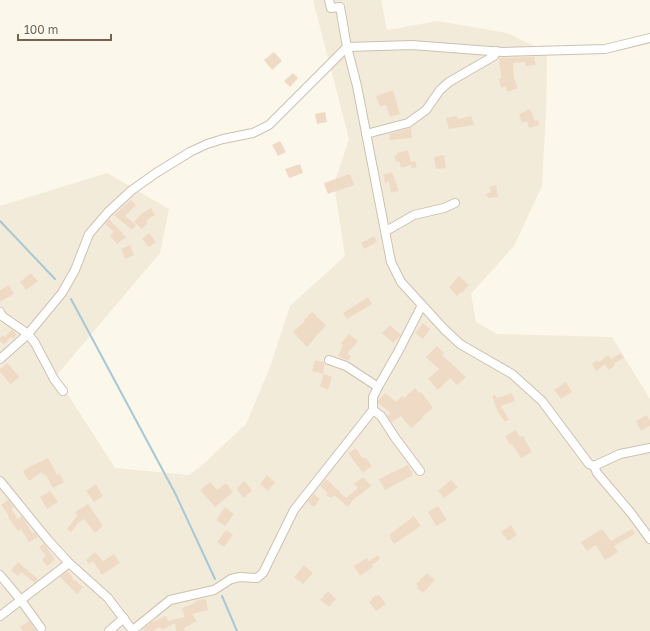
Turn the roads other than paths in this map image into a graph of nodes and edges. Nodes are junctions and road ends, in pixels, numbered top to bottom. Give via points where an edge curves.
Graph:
1 (343, 0) edge
2 (330, 4) edge
3 (650, 38) edge
4 (346, 47) junction
5 (496, 51) junction
6 (366, 134) junction
7 (455, 204) dead end
8 (386, 231) junction
9 (422, 305) junction
10 (0, 312) edge
11 (28, 334) junction
12 (0, 359) edge
13 (329, 360) dead end
14 (378, 387) junction
15 (63, 391) dead end
16 (373, 410) junction
17 (650, 448) edge
18 (594, 466) junction
19 (420, 470) dead end
20 (0, 481) edge
21 (650, 539) edge
22 (69, 563) junction
23 (0, 575) edge
24 (20, 600) junction
25 (0, 616) edge
26 (124, 618) junction
27 (41, 628) dead end
28 (109, 631) edge
29 (133, 631) edge

1 - 2 street
2 - 4 street via 340,7
3 - 5 street via 606,49
4 - 5 street via 412,45
4 - 6 street
4 - 11 street via 269,125 253,133 223,139 196,149 156,173 108,212 89,234 76,270 62,293
5 - 6 street via 494,56 440,90 426,110 408,123
6 - 8 street
7 - 8 street via 414,215
8 - 9 street via 391,262 396,273
9 - 14 street
9 - 18 street via 460,344 512,374 527,386 542,401 589,464
10 - 11 street
11 - 12 street
11 - 15 street
13 - 14 street via 346,366
14 - 16 street via 373,397
16 - 19 street via 381,416
16 - 29 street via 294,510 263,573 257,578 231,579 214,590 170,600
17 - 18 street via 620,454
18 - 21 street
20 - 22 street
22 - 24 street
22 - 26 street via 108,598
23 - 24 street
24 - 25 street
24 - 27 street
26 - 28 street
26 - 29 street

